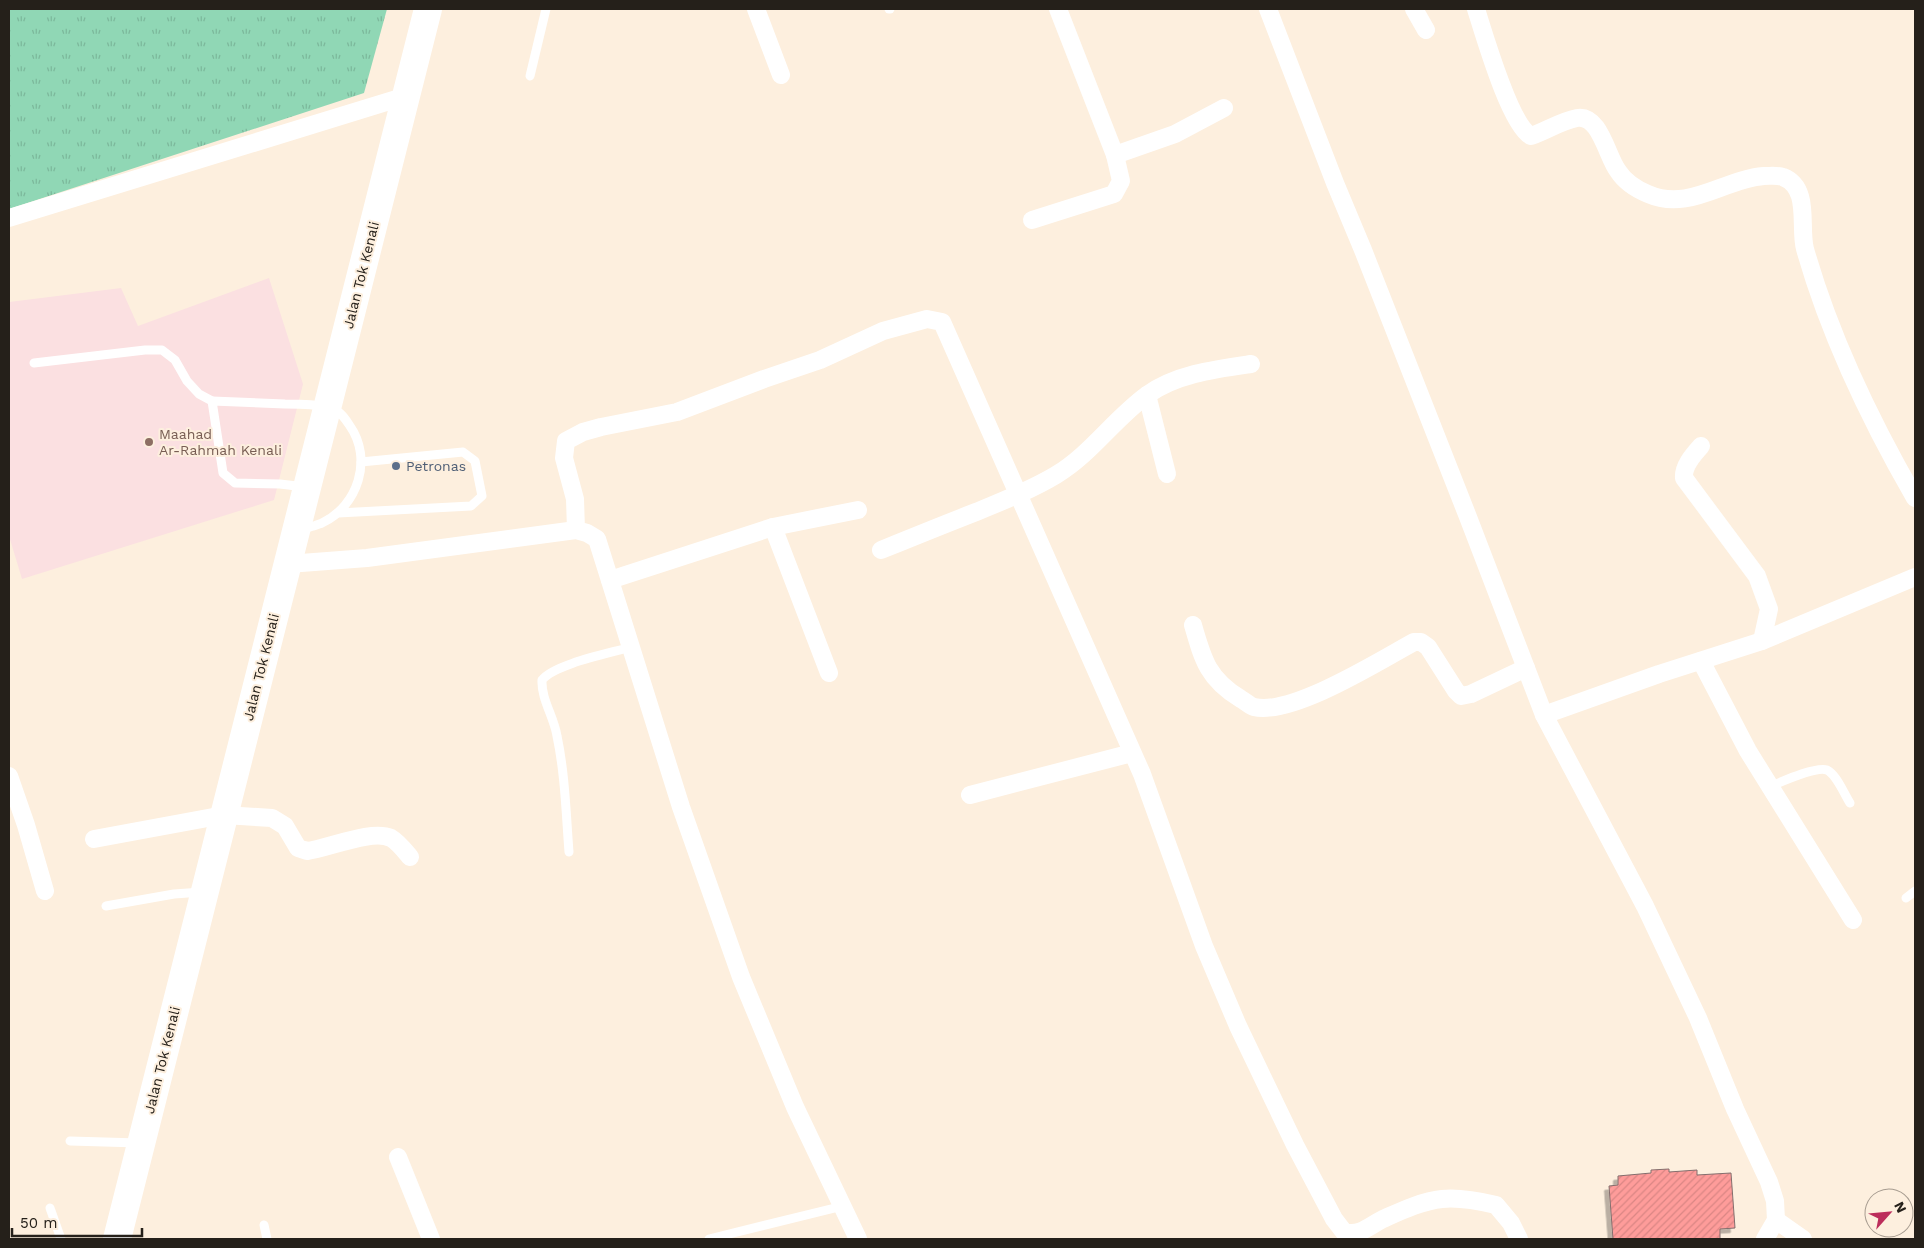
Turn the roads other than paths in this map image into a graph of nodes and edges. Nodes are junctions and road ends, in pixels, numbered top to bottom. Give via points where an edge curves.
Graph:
1 (428, 9) edge
2 (546, 9) edge
3 (756, 9) edge
4 (1058, 9) edge
5 (1268, 9) edge
6 (1414, 9) edge
7 (1476, 9) edge
8 (1426, 30) dead end
9 (781, 75) dead end
10 (530, 76) dead end
11 (406, 96) junction
12 (1224, 108) dead end
13 (1116, 155) junction
14 (9, 218) edge
15 (1032, 220) dead end
16 (34, 363) dead end
17 (1251, 364) dead end
18 (1147, 395) junction
19 (212, 401) junction
20 (327, 408) junction
21 (1701, 446) dead end
22 (362, 462) junction
23 (1167, 474) dead end
24 (307, 487) junction
25 (1018, 495) junction
26 (1915, 498) edge
27 (858, 510) dead end
28 (338, 513) junction
29 (297, 525) junction
30 (773, 527) junction
31 (576, 530) junction
32 (881, 550) dead end
33 (288, 564) junction
34 (1915, 577) edge
35 (610, 580) junction
36 (1193, 625) dead end
37 (1762, 641) junction
38 (631, 647) junction
39 (1701, 661) junction
40 (1526, 668) junction
41 (829, 673) dead end
42 (1544, 715) junction
43 (1132, 753) junction
44 (9, 776) edge
45 (1770, 787) junction
46 (970, 795) dead end
47 (1850, 803) dead end
48 (224, 815) junction
49 (94, 839) dead end
50 (570, 852) dead end
51 (410, 858) dead end
52 (45, 891) dead end
53 (1915, 891) edge
54 (205, 892) junction
55 (1906, 898) dead end
56 (106, 906) dead end
57 (1854, 920) dead end
58 (70, 1141) dead end
59 (141, 1143) junction
60 (398, 1157) dead end
61 (843, 1206) junction
62 (50, 1208) dead end
63 (1776, 1220) junction
64 (264, 1226) dead end
65 (61, 1239) edge
66 (117, 1239) edge
67 (267, 1239) edge
68 (430, 1239) edge
69 (709, 1239) edge
70 (858, 1239) edge
71 (1519, 1239) edge
72 (1765, 1239) edge
73 (1802, 1239) edge

1 - 11 main road, Jalan Tok Kenali
2 - 10 lane
3 - 9 street
4 - 13 street
5 - 40 street
6 - 8 street
7 - 26 street via 1500,81 1525,133 1531,136 1577,118 1585,118 1597,128 1618,172 1632,186 1667,200 1693,198 1748,177 1774,175 1798,189 1805,247 1822,301 1860,394
11 - 14 street
11 - 20 main road, Jalan Tok Kenali
12 - 13 street via 1175,134
13 - 15 street via 1121,181 1114,194
16 - 19 lane via 162,350 175,360 199,394
17 - 18 street via 1193,375 1168,383
18 - 23 street
18 - 25 street via 1071,466
19 - 20 lane
19 - 24 lane via 223,473 235,483
20 - 22 lane via 337,410 352,428
20 - 24 main road, Jalan Tok Kenali
21 - 37 street via 1690,459 1684,478 1757,576 1769,609
22 - 28 lane via 355,490
22 - 28 lane via 463,452 475,461 482,496 471,506
24 - 29 main road, Jalan Tok Kenali
25 - 31 street via 942,322 927,319 883,331 820,360 677,412 602,427 566,441 564,458 575,499
25 - 32 street
25 - 43 street
27 - 30 street
28 - 29 lane via 317,525 306,528
29 - 33 main road, Jalan Tok Kenali
30 - 35 street
30 - 41 street
31 - 33 street via 367,558
31 - 35 street via 597,540
33 - 48 main road, Jalan Tok Kenali
34 - 37 street
35 - 38 street
36 - 40 street via 1200,652 1214,679 1254,707 1282,706 1323,692 1414,642 1428,647 1461,696
37 - 39 street
38 - 50 lane via 553,671 542,680 564,769
38 - 61 street via 681,807 741,977 795,1107
39 - 42 street
39 - 45 street
40 - 42 street
42 - 63 street via 1645,906 1698,1018 1734,1109 1769,1182
43 - 46 street
43 - 71 street via 1204,946 1238,1026 1295,1145 1344,1232 1361,1232 1381,1220 1442,1199 1472,1200 1496,1204
44 - 52 street
45 - 47 lane via 1818,770 1827,770
45 - 57 street
48 - 49 street
48 - 51 street via 272,818 285,826 298,848 307,851 384,835 393,839
48 - 54 main road, Jalan Tok Kenali
53 - 55 lane
54 - 56 lane
54 - 59 main road, Jalan Tok Kenali
58 - 59 lane
59 - 66 main road, Jalan Tok Kenali
60 - 68 street
61 - 69 lane
61 - 70 street
62 - 65 lane
63 - 72 street
63 - 73 street
64 - 67 lane

